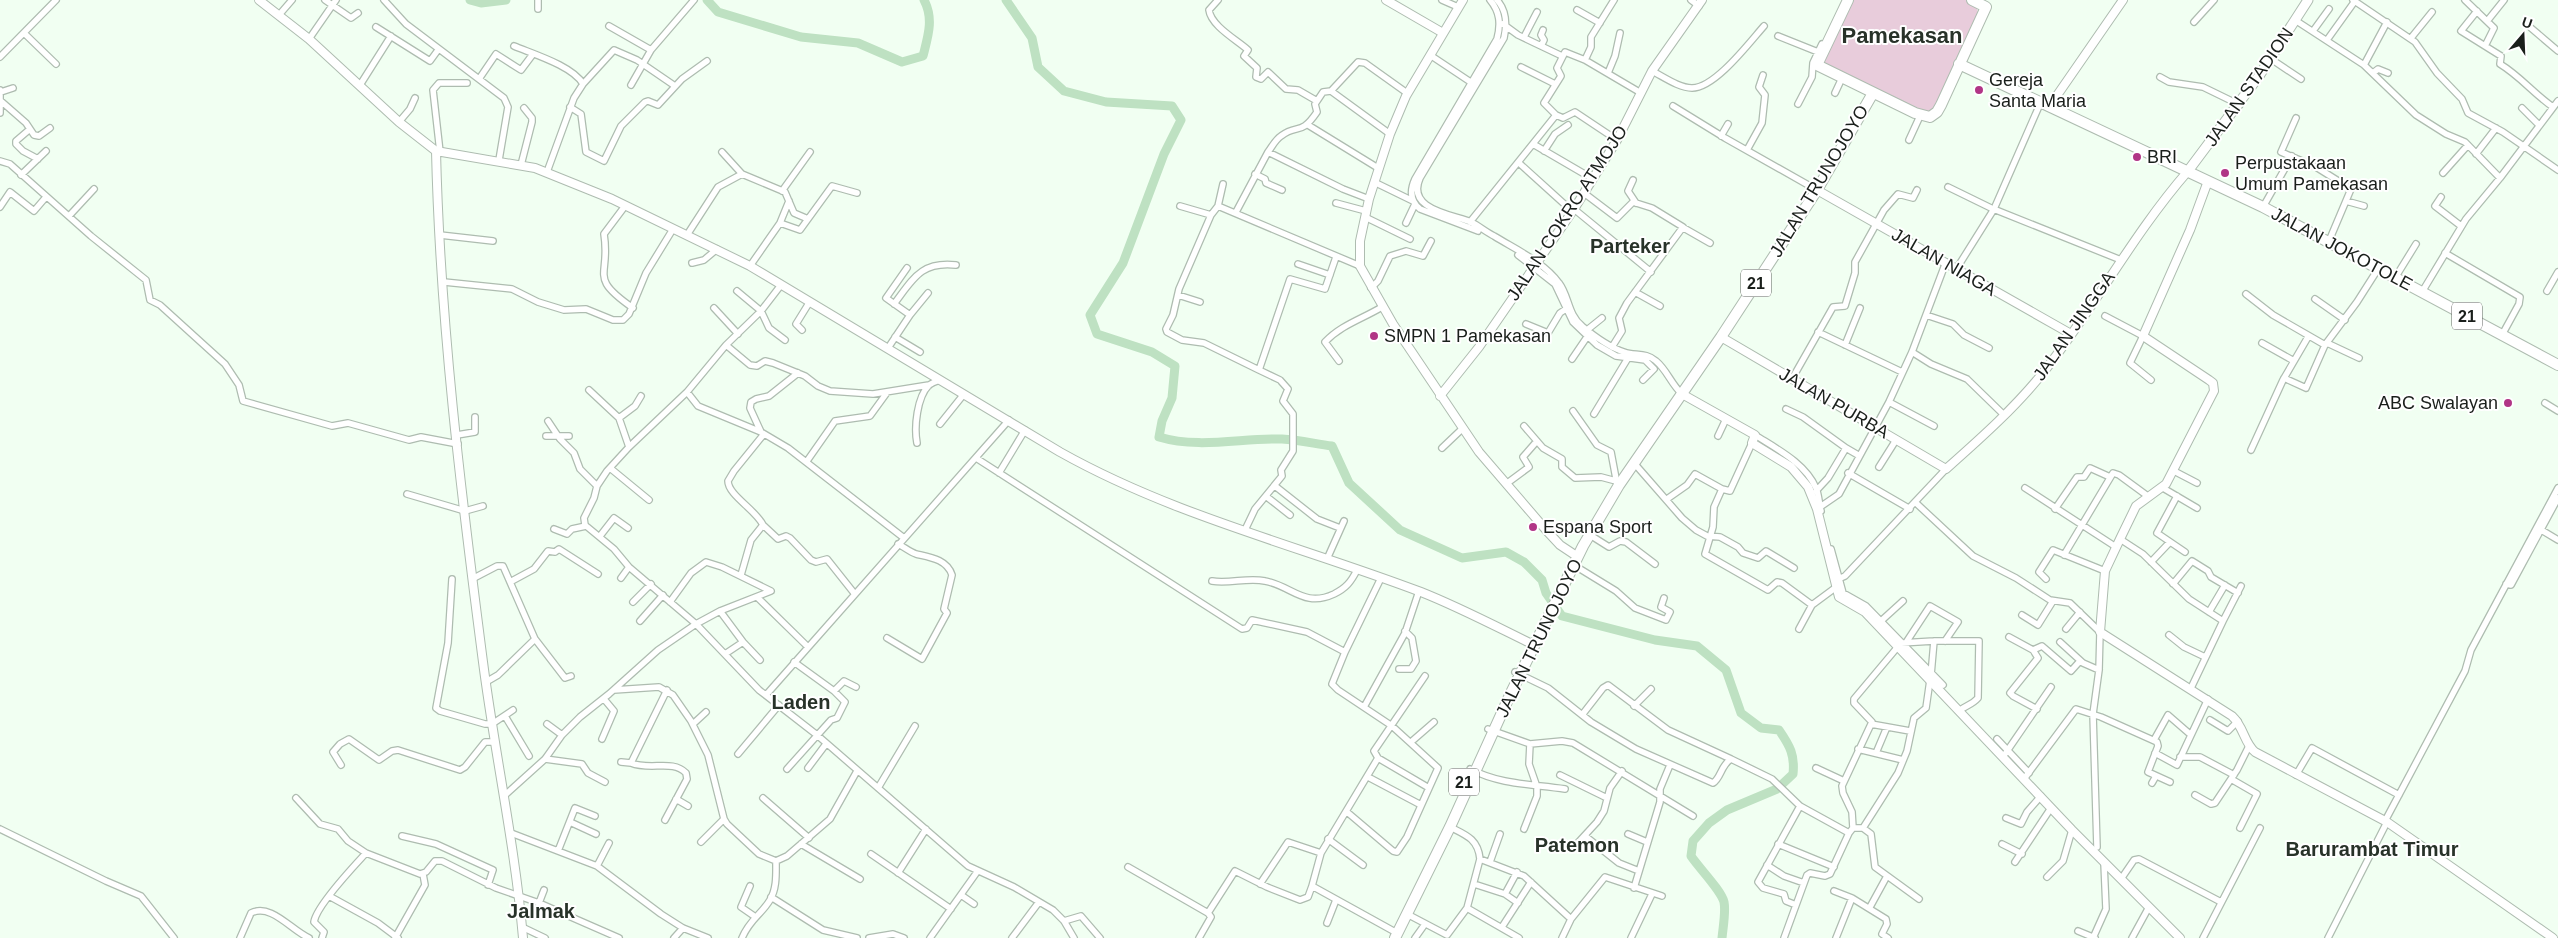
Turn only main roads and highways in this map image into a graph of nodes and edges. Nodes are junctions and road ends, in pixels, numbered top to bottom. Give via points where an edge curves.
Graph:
1 (259, 0) edge
2 (1386, 0) edge
3 (1848, 0) edge
4 (1972, 0) edge
5 (2123, 0) edge
6 (2308, 0) edge
7 (1701, 3) edge
8 (1460, 4) edge
9 (1988, 4) edge
10 (1443, 33) junction
11 (1959, 64) junction
12 (1873, 93) junction
13 (2044, 106) junction
14 (438, 152) junction
15 (2197, 176) junction
16 (1817, 190) junction
17 (2071, 334) junction
18 (1721, 337) junction
19 (2558, 365) edge
20 (1682, 394) junction
21 (1440, 396) junction
22 (1946, 469) joint
23 (1574, 560) junction
24 (1529, 643) junction
25 (1473, 771) junction
26 (1393, 935) edge
27 (523, 938) edge
28 (2180, 938) edge
29 (2553, 938) edge

1 - 14 main road via 309,39 399,122
2 - 10 main road
3 - 12 highway via 1815,65
4 - 9 highway
5 - 13 main road
6 - 15 main road, JALAN STADION
7 - 21 main road, JALAN COKRO ATMOJO via 1652,71 1617,140 1573,210 1479,347
8 - 10 main road
9 - 11 highway
10 - 21 main road via 1407,93 1390,134 1369,199 1358,250 1360,266 1371,288
11 - 12 highway via 1937,112 1930,117 1920,116
11 - 13 highway, JALAN JOKOTOLE / 21
12 - 16 highway, JALAN TRUNOJOYO / 21
13 - 15 highway, JALAN JOKOTOLE / 21
14 - 24 main road via 499,160 548,172 625,206 750,266 1096,472 1131,489 1176,508 1419,592
14 - 27 main road via 440,235 456,435 486,682 511,833
15 - 17 main road, JALAN JINGGA via 2121,260
15 - 19 highway, JALAN JOKOTOLE / 21 via 2329,241
15 - 29 main road via 2190,230 2143,336 2213,383 2214,391 2174,471 2163,488 2136,506 2116,547 2106,572 2100,632 2238,721 2249,746 2260,755 2386,822
16 - 17 main road, JALAN NIAGA
16 - 18 highway, JALAN TRUNOJOYO / 21
17 - 22 main road, JALAN JINGGA via 2044,372
18 - 20 highway, JALAN TRUNOJOYO / 21
18 - 22 main road, JALAN PURBA
20 - 23 highway, JALAN TRUNOJOYO / 21 via 1618,484
20 - 28 main road via 1767,447 1797,472 1814,492 1839,597 1865,609 2027,776 2072,830 2095,849 2104,863
21 - 23 main road via 1506,484
23 - 24 highway, JALAN TRUNOJOYO / 21 via 1542,626
24 - 25 highway, JALAN TRUNOJOYO / 21
25 - 26 highway, JALAN TRUNOJOYO / 21
25 - 26 highway, JALAN TRUNOJOYO / 21 via 1450,827 1407,914

